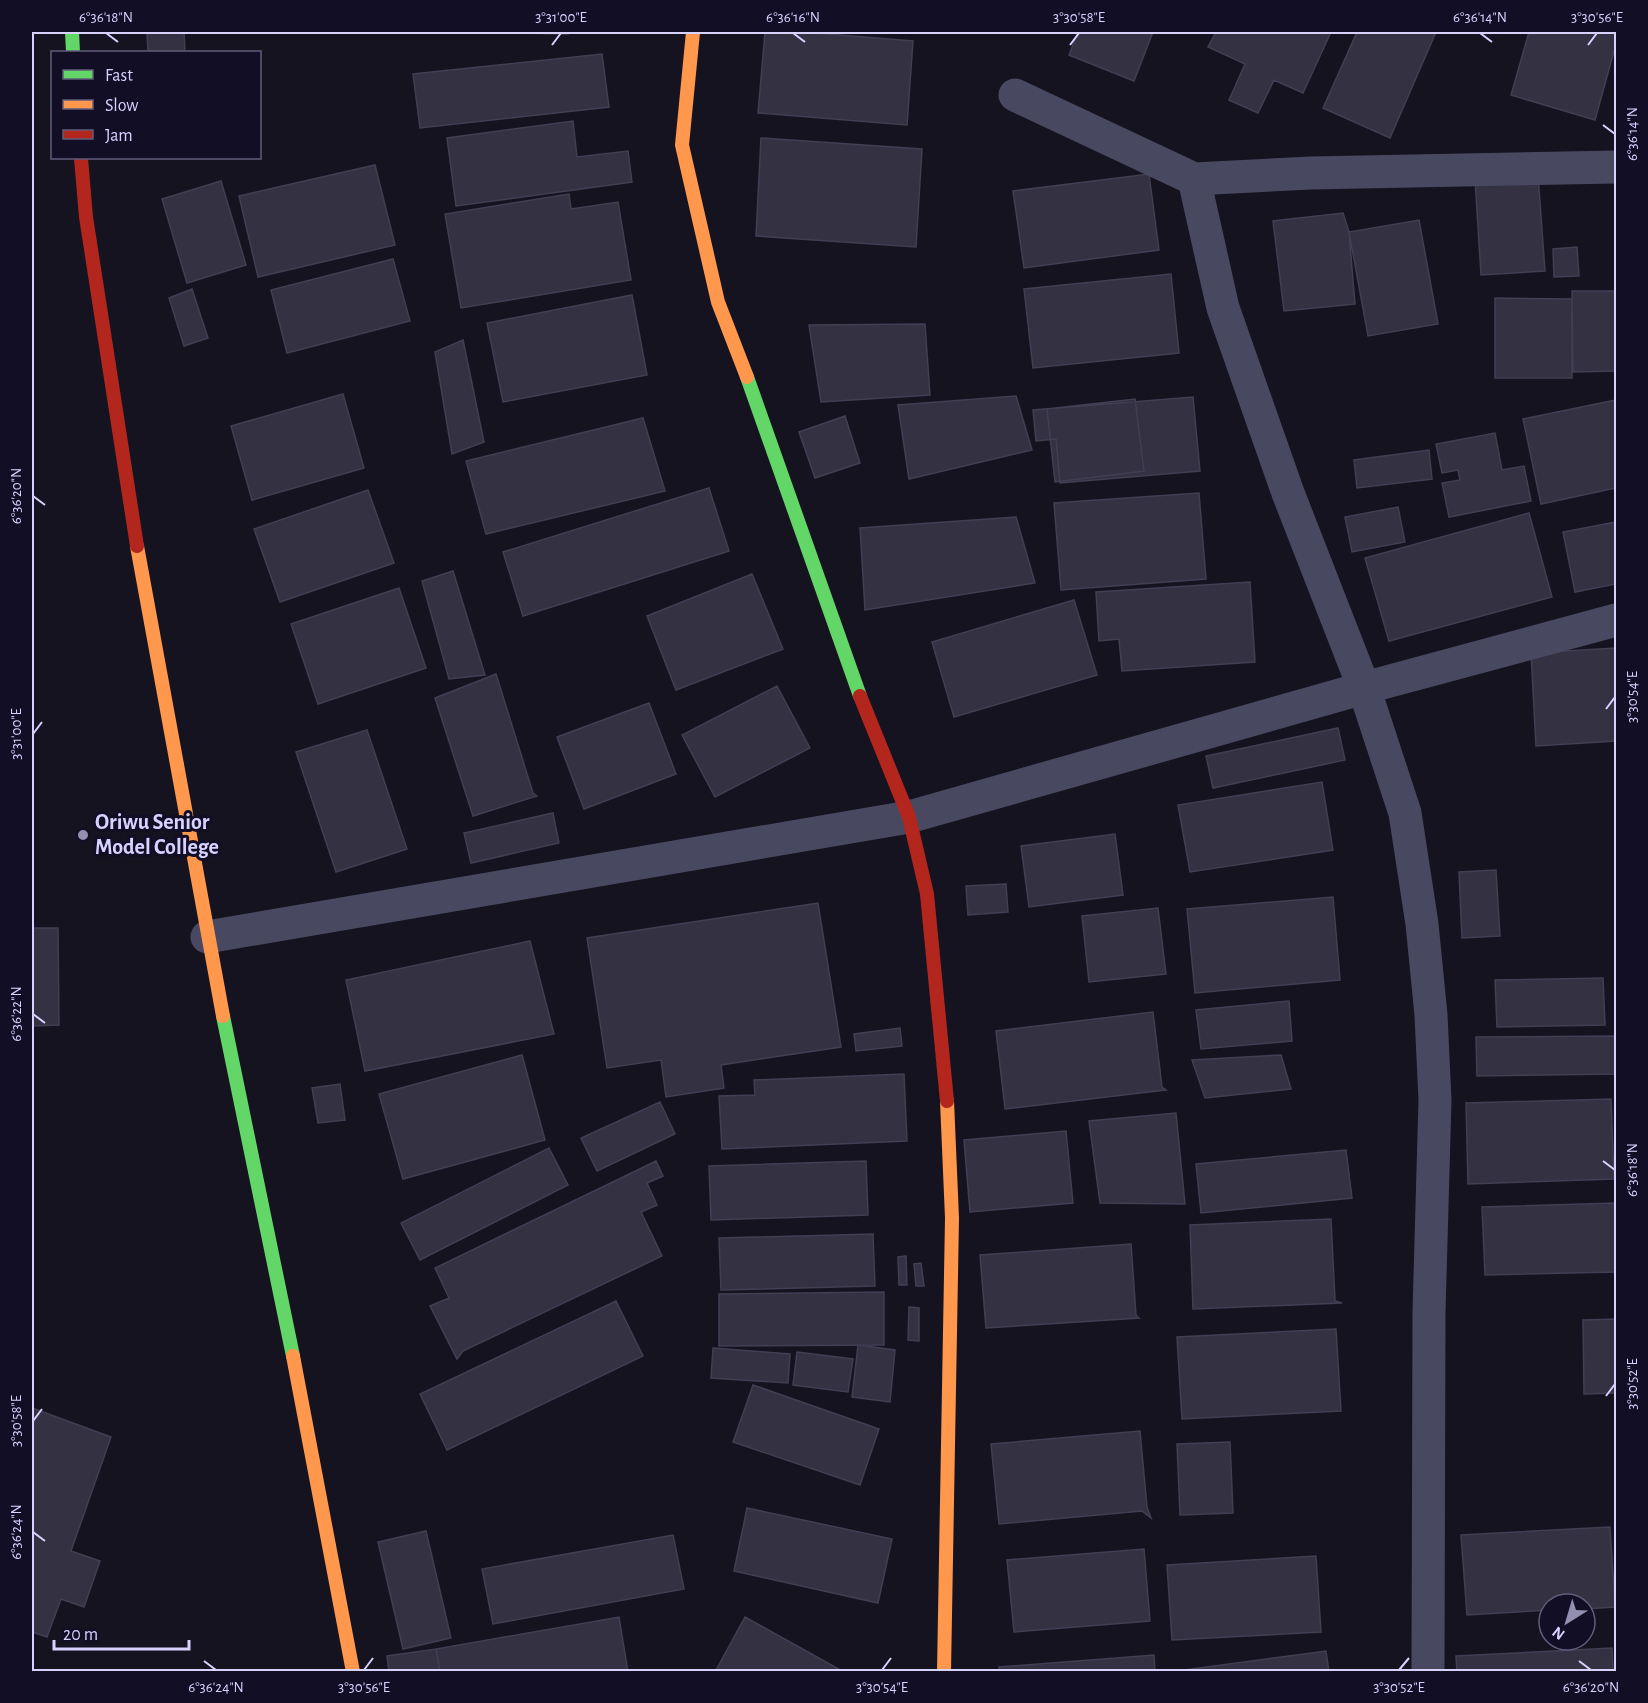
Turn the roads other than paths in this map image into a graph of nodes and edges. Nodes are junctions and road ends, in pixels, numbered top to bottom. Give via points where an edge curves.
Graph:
1 (72, 32) edge
2 (693, 32) edge
3 (73, 51) edge
4 (1015, 95) dead end
5 (81, 159) edge
6 (1617, 167) edge
7 (1194, 179) junction
8 (1617, 620) edge
9 (1364, 688) junction
10 (909, 817) junction
11 (207, 937) junction
12 (353, 1671) edge
13 (944, 1671) edge
14 (1428, 1671) edge

1 - 3 street
2 - 10 street via 681,145 718,302 771,439 870,725
4 - 7 street
5 - 11 street via 86,217 127,488
6 - 7 street
7 - 9 street via 1223,308 1288,493
8 - 9 street
9 - 10 street
9 - 14 street via 1405,813 1431,1015 1435,1100 1429,1312
10 - 11 street
10 - 13 street via 927,894 945,1057 952,1207
11 - 12 street

